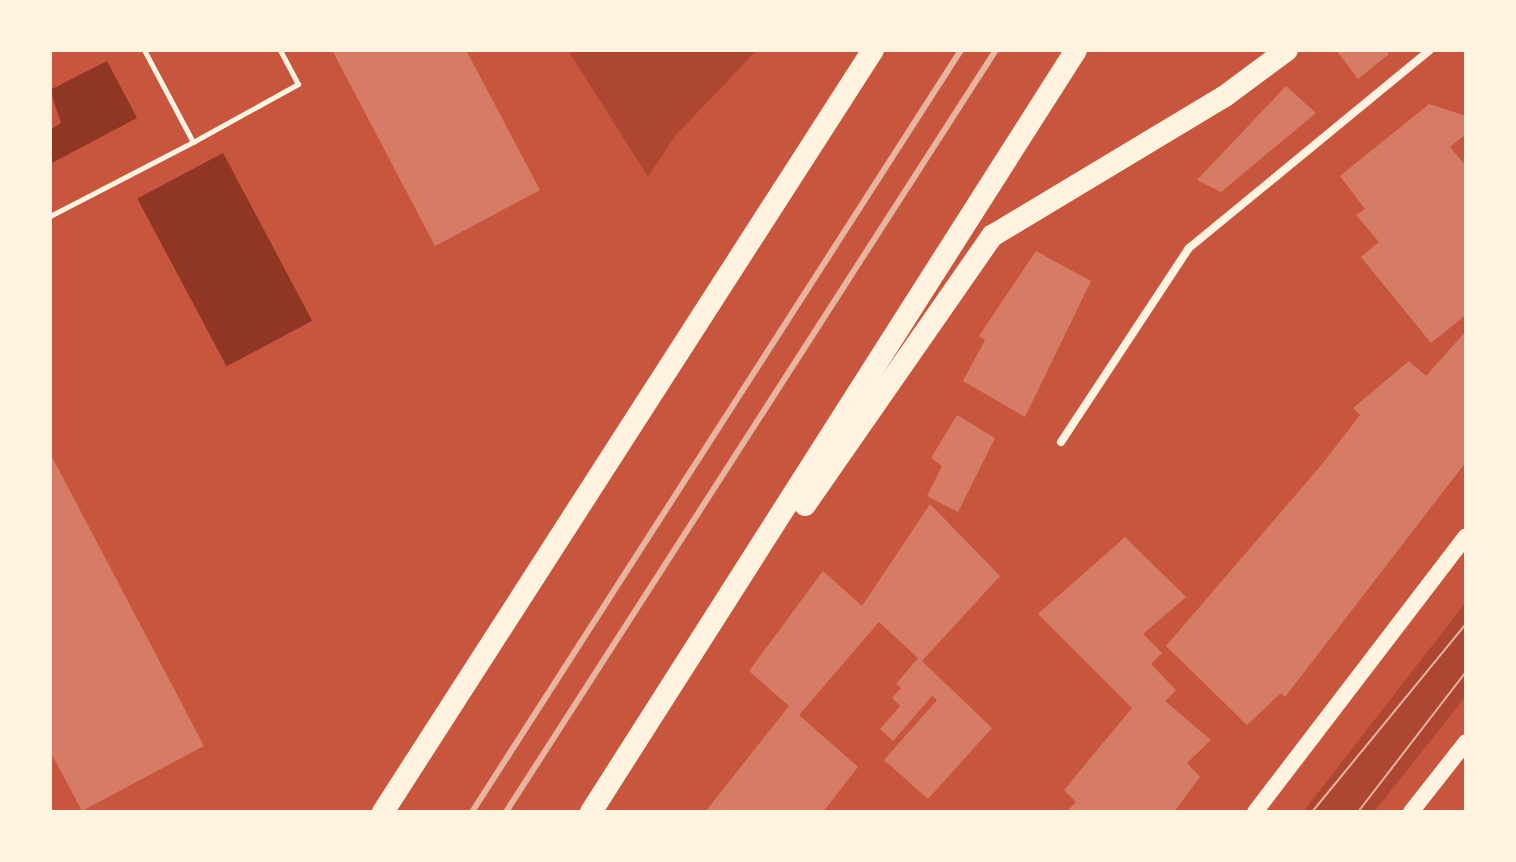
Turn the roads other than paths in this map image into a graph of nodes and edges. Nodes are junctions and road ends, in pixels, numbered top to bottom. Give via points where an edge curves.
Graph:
1 (873, 50) edge
2 (1076, 50) edge
3 (1287, 50) edge
4 (1430, 50) edge
5 (1061, 442) dead end
6 (1466, 536) edge
7 (706, 637) junction
8 (1466, 742) edge
9 (383, 812) edge
10 (591, 812) edge
11 (1255, 812) edge
12 (1411, 812) edge

1 - 9 highway
2 - 7 highway
3 - 7 highway via 1225,96 992,236 892,389
4 - 5 street via 1189,248
6 - 11 main road
7 - 10 highway
8 - 12 main road

